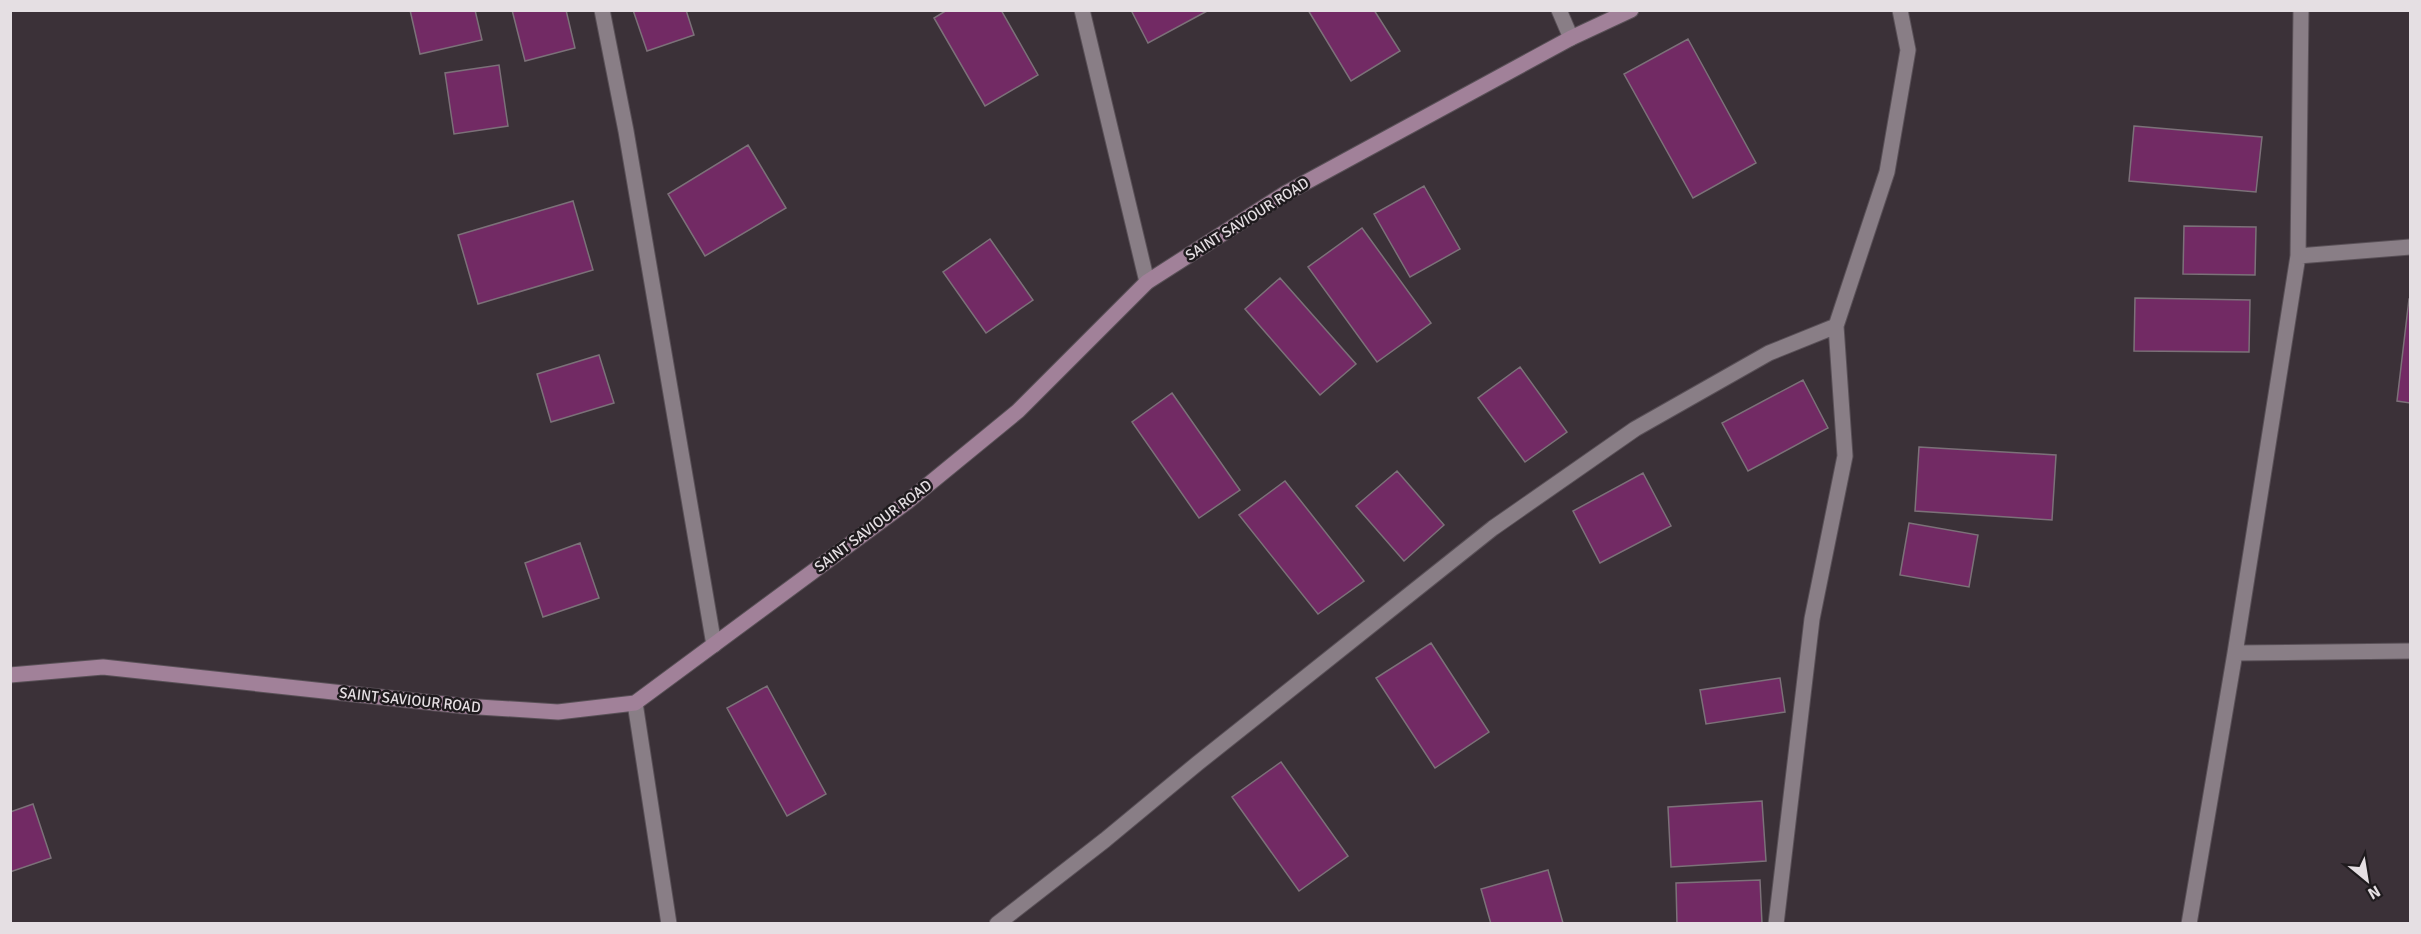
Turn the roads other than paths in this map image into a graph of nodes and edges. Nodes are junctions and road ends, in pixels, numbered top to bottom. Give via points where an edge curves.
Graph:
1 (602, 10) edge
2 (1082, 10) edge
3 (1559, 10) edge
4 (1631, 10) edge
5 (1900, 10) edge
6 (2301, 10) edge
7 (1571, 38) junction
8 (2410, 248) edge
9 (2298, 256) junction
10 (1147, 282) junction
11 (1836, 326) junction
12 (714, 645) junction
13 (2410, 651) edge
14 (2235, 653) junction
15 (10, 675) edge
16 (635, 703) junction
17 (669, 924) edge
18 (997, 924) edge
19 (1776, 924) edge
20 (2189, 924) edge

1 - 12 street
2 - 10 street
3 - 7 street
4 - 7 street, SAINT SAVIOUR ROAD
5 - 11 street via 1908,50 1887,172
6 - 9 street
7 - 10 street, SAINT SAVIOUR ROAD via 1286,193
8 - 9 street
9 - 14 street
10 - 12 street, SAINT SAVIOUR ROAD via 1018,411 907,502
11 - 18 street via 1769,353 1635,429 1493,528
11 - 19 street via 1845,456 1812,619
12 - 16 street, SAINT SAVIOUR ROAD
13 - 14 street
14 - 20 street
15 - 16 street, SAINT SAVIOUR ROAD via 103,667 463,706 558,712
16 - 17 street

